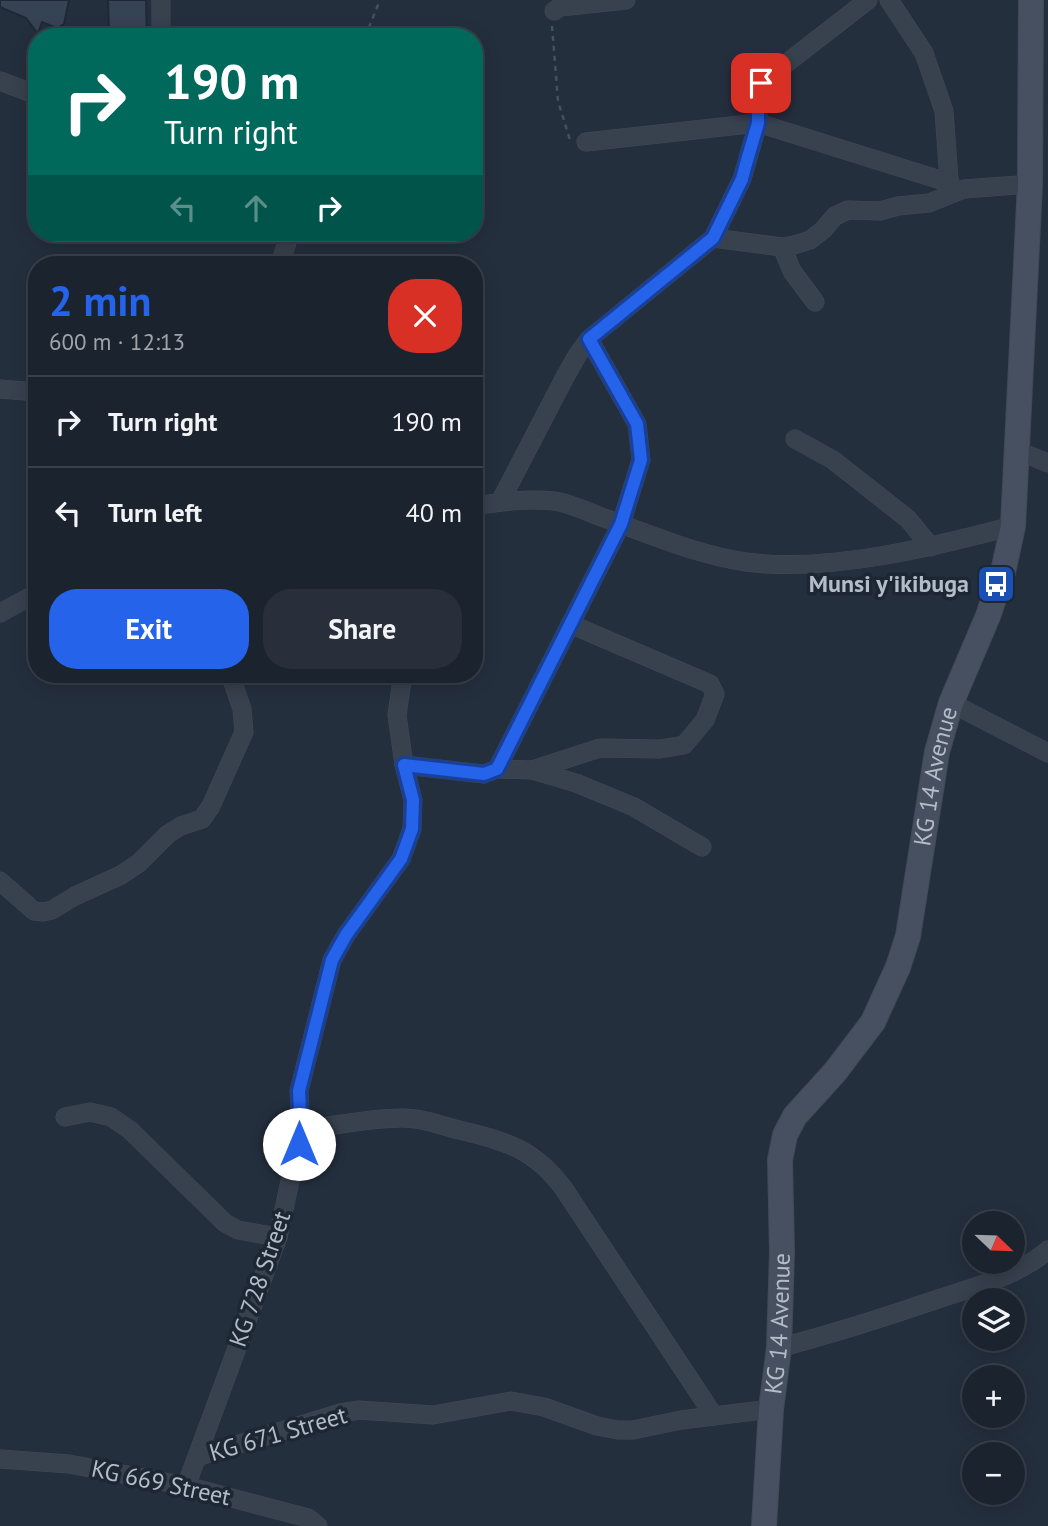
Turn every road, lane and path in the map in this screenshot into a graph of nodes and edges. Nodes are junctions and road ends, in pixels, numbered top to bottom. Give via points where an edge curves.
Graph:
1 (161, 0) edge
2 (380, 0) edge
3 (626, 0) edge
4 (867, 0) edge
5 (889, 0) edge
6 (1031, 0) edge
7 (554, 10) joint
8 (161, 28) edge
9 (369, 28) edge
10 (0, 81) edge
11 (28, 92) edge
12 (758, 123) junction
13 (586, 142) joint
14 (1030, 184) junction
15 (950, 188) junction
16 (713, 238) junction
17 (782, 247) junction
18 (815, 302) dead end
19 (589, 339) junction
20 (0, 389) edge
21 (28, 391) edge
22 (794, 439) dead end
23 (1016, 450) junction
24 (1048, 463) edge
25 (500, 502) junction
26 (483, 505) edge
27 (621, 524) junction
28 (1013, 526) junction
29 (931, 547) junction
30 (28, 598) edge
31 (0, 613) edge
32 (570, 624) junction
33 (233, 683) edge
34 (402, 683) edge
35 (951, 703) junction
36 (1048, 753) edge
37 (404, 765) junction
38 (497, 769) junction
39 (532, 770) junction
40 (702, 847) dead end
41 (0, 881) edge
42 (65, 1117) dead end
43 (301, 1130) junction
44 (278, 1237) junction
45 (1048, 1250) edge
46 (779, 1348) junction
47 (771, 1409) junction
48 (714, 1416) junction
49 (197, 1457) junction
50 (0, 1459) edge
51 (186, 1486) junction
52 (318, 1526) edge
53 (764, 1526) edge

1 - 8 street
2 - 9 path
3 - 7 street
4 - 12 street via 761,83
5 - 15 street via 924,53 944,111
6 - 14 main road, KG 14 Avenue
7 - 13 path via 558,101 570,141
10 - 11 street
12 - 13 street
12 - 15 street
12 - 16 street via 742,179
14 - 15 street
14 - 23 main road, KG 14 Avenue
15 - 17 street via 929,203 880,211 848,210 810,240
16 - 17 street
16 - 19 street
17 - 18 street via 792,271
19 - 25 street
19 - 27 street via 637,424 641,460
20 - 21 street
22 - 29 street via 833,460 908,519
23 - 24 street
23 - 28 main road, KG 14 Avenue
25 - 26 street
25 - 27 street via 557,501
27 - 29 street via 701,553 746,562 824,562
27 - 32 street
28 - 29 street
28 - 35 main road, KG 14 Avenue via 1003,572
30 - 31 street
32 - 38 street
32 - 39 street via 710,684 715,694 705,720 684,745 600,748
33 - 41 street via 244,732 202,819 168,834 121,874 52,910 34,911
34 - 37 street, KG 728 Street via 397,715
35 - 36 street
35 - 46 main road, KG 14 Avenue via 935,764 908,936 898,967 873,1022 795,1116 785,1135 780,1160
37 - 38 street via 484,774
37 - 43 street, KG 728 Street via 413,800 412,829 401,859 332,960 299,1091
38 - 39 street
39 - 40 street via 634,807
42 - 44 street via 90,1112 111,1117 225,1223
43 - 44 street, KG 728 Street
43 - 48 street via 403,1118 499,1140 529,1153 564,1189
44 - 49 street, KG 728 Street
45 - 46 street via 1031,1264 996,1279
46 - 47 main road, KG 14 Avenue
47 - 48 street, KG 671 Street
47 - 53 main road, KG 14 Avenue
48 - 49 street, KG 671 Street via 618,1430 544,1406 511,1401 433,1415 359,1410
49 - 51 street, KG 728 Street
50 - 51 street, KG 669 Street via 69,1464
51 - 52 street, KG 669 Street via 307,1518

